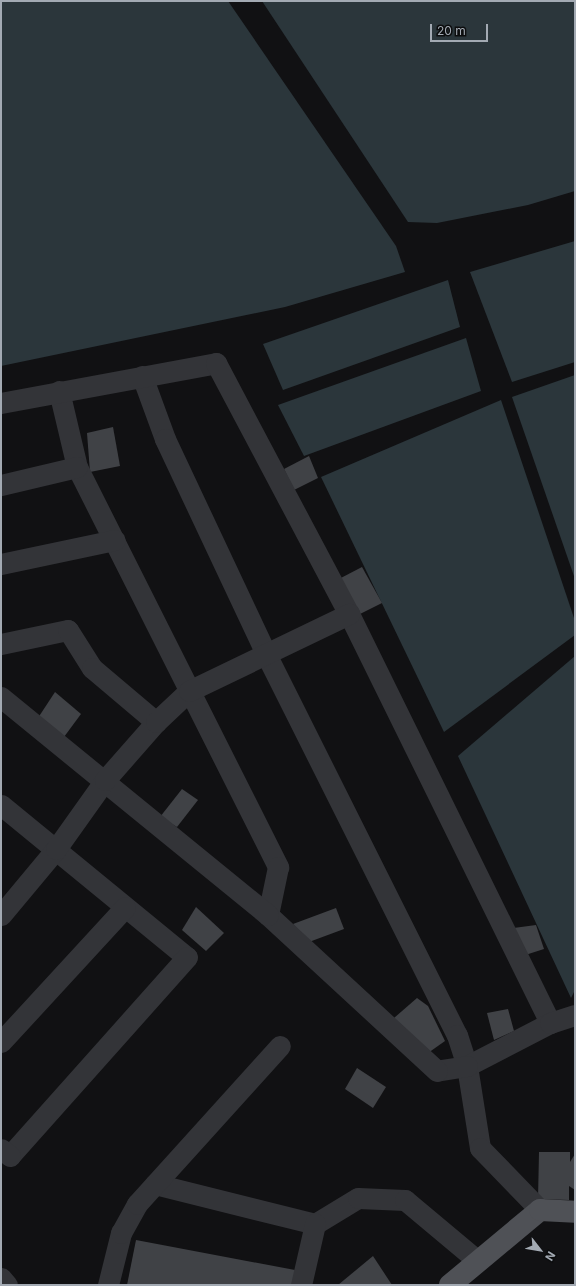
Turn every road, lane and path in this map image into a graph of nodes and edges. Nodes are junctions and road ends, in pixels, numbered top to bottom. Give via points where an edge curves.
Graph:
1 (142, 376) junction
2 (59, 391) junction
3 (1, 403) edge
4 (77, 467) junction
5 (1, 485) edge
6 (116, 540) junction
7 (1, 564) edge
8 (349, 614) junction
9 (1, 644) edge
10 (266, 654) junction
11 (189, 692) junction
12 (1, 697) edge
13 (156, 722) junction
14 (105, 780) junction
15 (1, 804) edge
16 (56, 849) junction
17 (125, 907) junction
18 (1, 915) edge
19 (268, 915) junction
20 (575, 1015) edge
21 (550, 1023) junction
22 (1, 1042) edge
23 (280, 1046) dead end
24 (466, 1066) junction
25 (1, 1149) edge
26 (155, 1184) junction
27 (540, 1210) junction
28 (575, 1212) edge
29 (315, 1224) junction
30 (478, 1261) junction
31 (1, 1278) edge
32 (7, 1285) edge
33 (108, 1285) edge
34 (301, 1285) edge
35 (450, 1285) edge

1 - 2 street
1 - 8 street via 216,363
1 - 10 street via 165,439
2 - 3 street
2 - 4 street
4 - 5 street
4 - 6 street
6 - 7 street
6 - 11 street
8 - 10 street
8 - 21 street
9 - 13 street via 68,630 92,668
10 - 11 street
10 - 24 street via 440,999 457,1035
11 - 13 street
11 - 19 street via 278,867
12 - 14 street
13 - 14 street
14 - 16 street
14 - 19 street
15 - 16 street
16 - 17 street
16 - 18 street
17 - 22 street
17 - 25 street via 187,957 10,1156
19 - 24 street via 437,1071
20 - 21 street
21 - 24 street
23 - 26 street
24 - 27 street via 480,1148
26 - 29 street
26 - 33 street via 137,1204 121,1233
27 - 28 main road
27 - 30 main road
29 - 30 street via 358,1198 405,1200
29 - 34 street
30 - 35 main road
31 - 32 street

